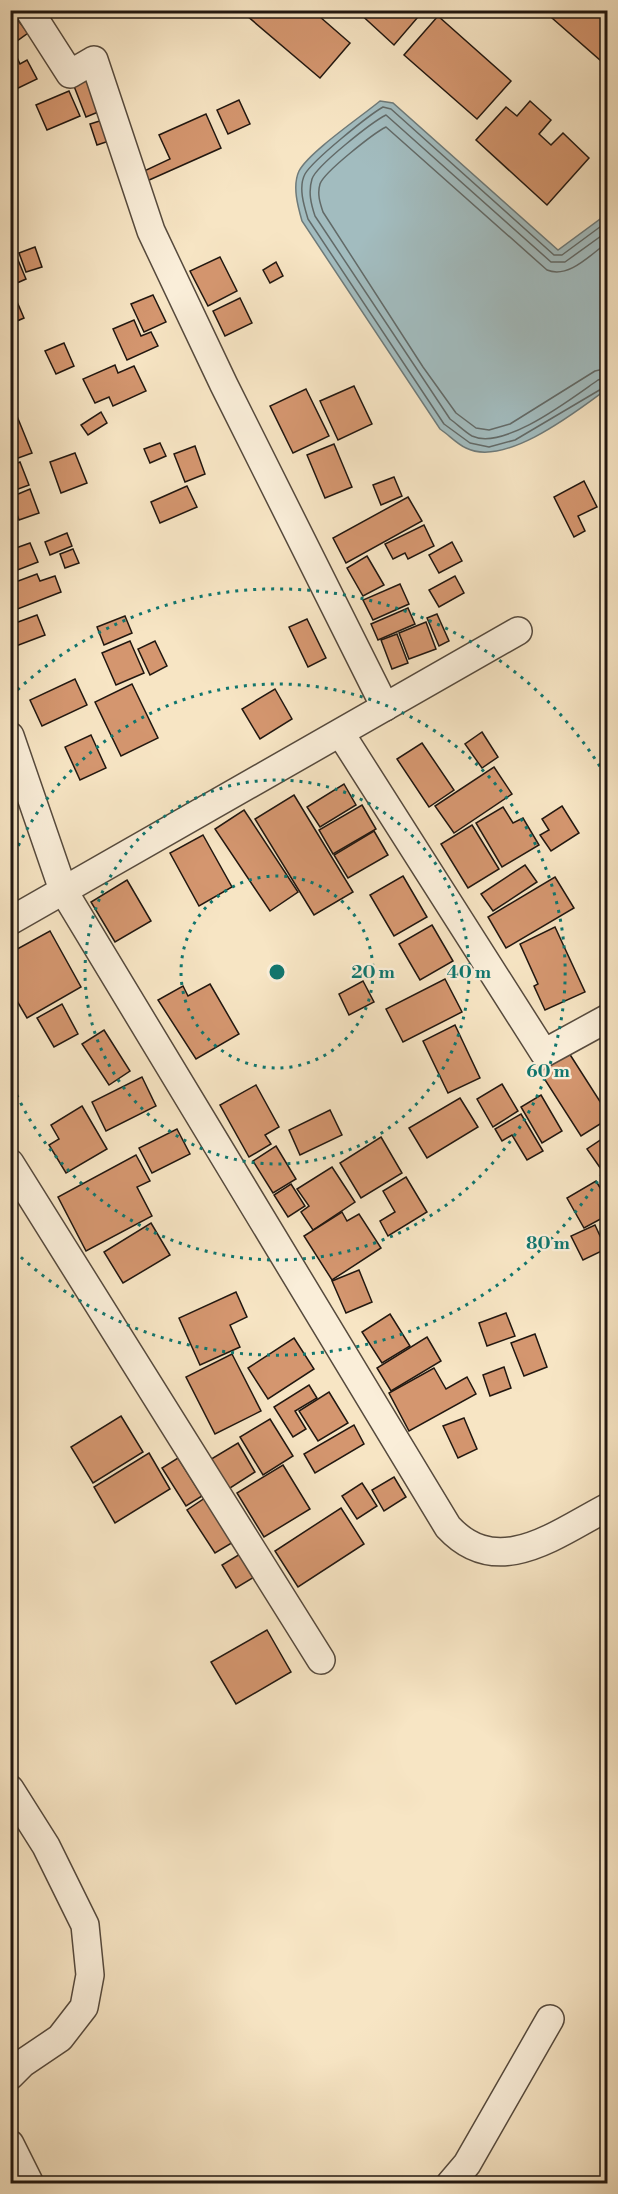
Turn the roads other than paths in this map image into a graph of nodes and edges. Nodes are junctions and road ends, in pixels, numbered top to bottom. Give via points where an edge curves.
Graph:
1 (29, 10) edge
2 (518, 631) dead end
3 (385, 707) junction
4 (341, 734) junction
5 (10, 736) edge
6 (63, 890) junction
7 (10, 921) edge
8 (608, 1018) edge
9 (10, 1163) edge
10 (608, 1507) edge
11 (321, 1660) dead end
12 (10, 1789) edge
13 (550, 2019) dead end
14 (10, 2076) edge
15 (10, 2144) edge
16 (30, 2184) edge
17 (450, 2184) edge

1 - 3 street via 70,74 94,60 151,231
2 - 3 street
3 - 4 street
4 - 6 street
4 - 8 street via 544,1053
5 - 6 street
6 - 7 street
6 - 10 street via 448,1527 472,1547 501,1553 532,1546
9 - 11 street
12 - 14 street via 46,1846 85,1925 90,1975 84,2007 60,2038
13 - 17 street via 467,2164
15 - 16 street

